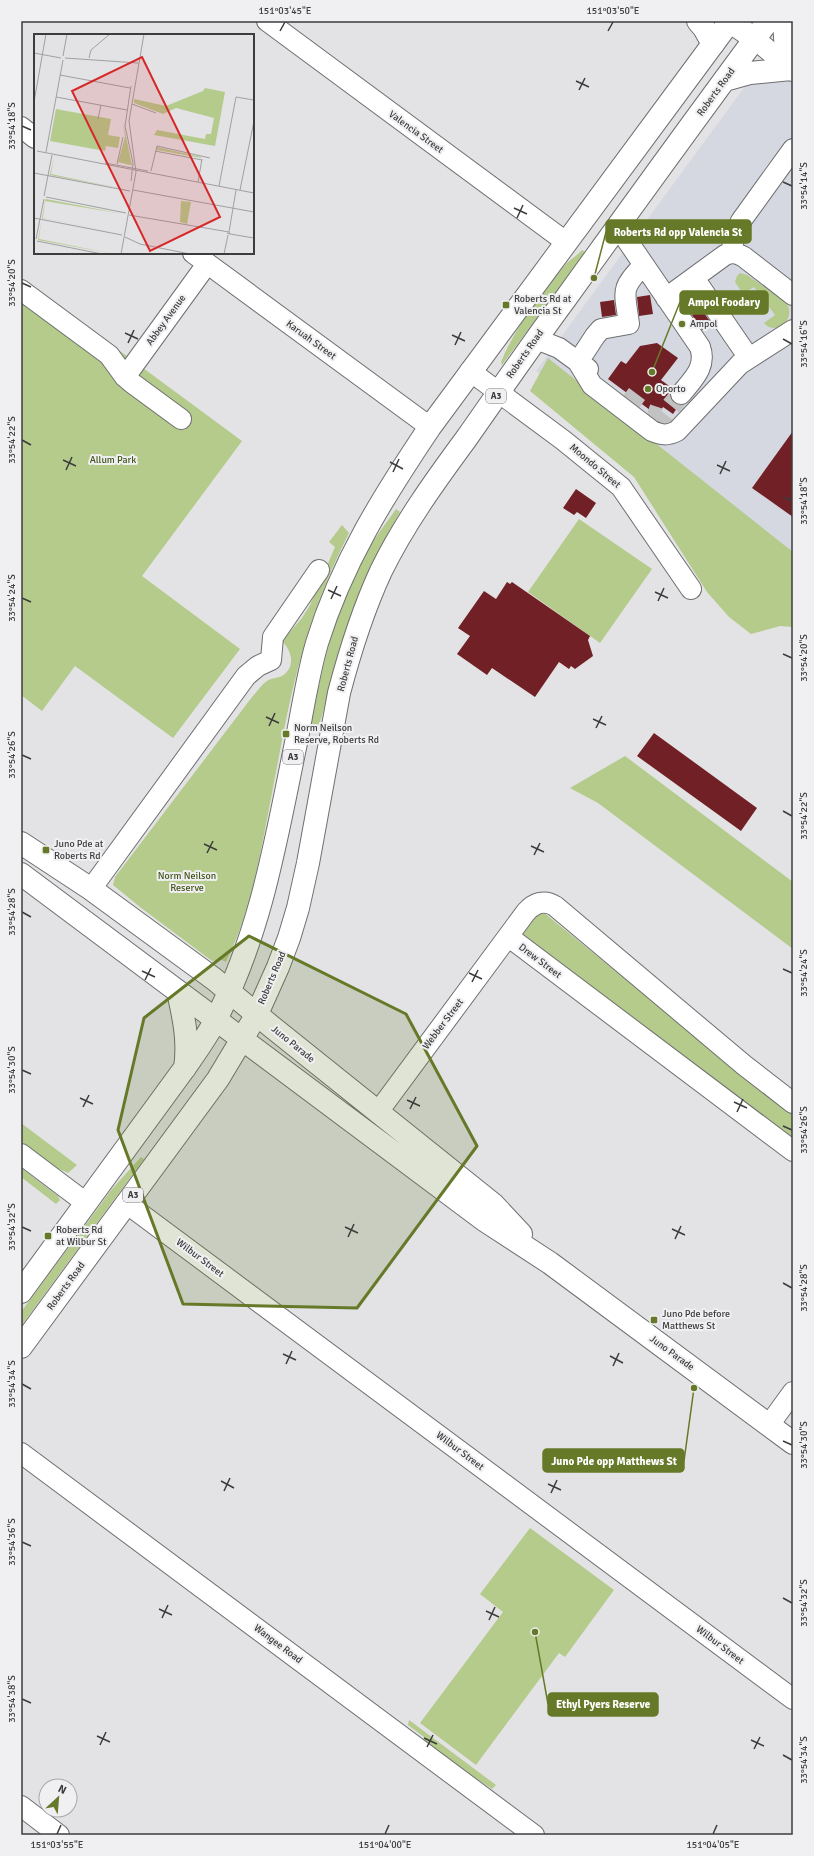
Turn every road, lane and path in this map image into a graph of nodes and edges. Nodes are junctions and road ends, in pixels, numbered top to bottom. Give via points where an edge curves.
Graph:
1 (267, 21) edge
2 (698, 21) edge
3 (730, 21) edge
4 (768, 21) edge
5 (784, 21) edge
6 (755, 39) junction
7 (713, 44) junction
8 (792, 70) edge
9 (725, 80) junction
10 (21, 127) edge
11 (34, 137) edge
12 (793, 149) edge
13 (618, 227) junction
14 (566, 242) junction
15 (731, 253) junction
16 (200, 258) edge
17 (644, 265) junction
18 (694, 278) junction
19 (21, 290) edge
20 (793, 295) edge
21 (666, 298) junction
22 (793, 330) edge
23 (536, 339) junction
24 (749, 358) junction
25 (578, 362) junction
26 (470, 371) junction
27 (125, 377) junction
28 (499, 392) junction
29 (681, 394) tunnel mouth
30 (623, 396) tunnel mouth
31 (181, 419) dead end
32 (430, 427) junction
33 (319, 570) dead end
34 (690, 589) dead end
35 (21, 843) edge
36 (21, 874) edge
37 (91, 889) junction
38 (509, 937) junction
39 (178, 992) junction
40 (230, 992) junction
41 (257, 1014) junction
42 (216, 1020) junction
43 (242, 1040) junction
44 (184, 1069) junction
45 (793, 1103) edge
46 (378, 1112) junction
47 (793, 1151) edge
48 (21, 1154) edge
49 (86, 1203) junction
50 (126, 1203) junction
51 (550, 1263) junction
52 (21, 1292) edge
53 (21, 1347) edge
54 (793, 1392) edge
55 (769, 1425) junction
56 (793, 1443) edge
57 (21, 1453) edge
58 (793, 1699) edge
59 (21, 1806) edge
60 (59, 1835) edge
61 (534, 1835) edge

1 - 14 street, Valencia Street
2 - 7 main road
3 - 6 main road
3 - 7 main road, A3
4 - 6 main road, Roberts Road / A3
5 - 8 main road via 785,44
6 - 8 street
6 - 9 main road, Roberts Road / A3
7 - 14 main road, A3
8 - 9 main road via 750,73
9 - 13 main road, Roberts Road / A3
10 - 11 street
12 - 15 street via 741,221
13 - 17 street
13 - 23 main road, Roberts Road / A3
14 - 26 main road, A3
15 - 18 street
15 - 20 street via 744,257
16 - 27 street, Abbey Avenue
16 - 32 street, Karuah Street
17 - 21 street
17 - 25 street via 626,284 629,324 601,329
18 - 21 street
18 - 24 street
19 - 27 street via 109,355
21 - 29 street via 703,355 701,368
22 - 24 street
23 - 25 street via 559,348
23 - 28 main road, Roberts Road / A3
24 - 25 street via 733,370 678,431 669,435 652,431 592,385
25 - 30 street
26 - 28 street, Moondo Street
26 - 32 main road, A3
27 - 31 street
28 - 34 street, Moondo Street via 621,487
28 - 41 main road, Roberts Road / A3 via 419,505 382,570 357,628 339,693 298,908 278,967
32 - 40 main road, A3 via 366,526 343,574 317,642 263,896 246,952
33 - 37 street via 273,637 271,660 246,676
35 - 37 main road, Juno Parade
36 - 39 main road, Juno Parade
37 - 40 main road, Juno Parade
38 - 45 street, Drew Street via 531,906 537,903 550,903
38 - 46 street, Webber Street
38 - 47 street, Drew Street
39 - 42 main road, Juno Parade
39 - 44 main road via 186,1035
40 - 41 main road, Juno Parade
40 - 42 main road, A3
41 - 43 main road, Roberts Road / A3
41 - 46 main road, Juno Parade
42 - 43 main road, Juno Parade
42 - 44 main road, A3
43 - 50 main road, Roberts Road / A3 via 218,1079
43 - 51 main road, Juno Parade via 484,1220
44 - 49 main road, A3
46 - 51 main road, Juno Parade via 493,1204
48 - 49 street
49 - 52 main road, A3
50 - 53 main road, Roberts Road / A3
50 - 58 street, Wilbur Street
51 - 55 main road, Juno Parade
54 - 55 street
55 - 56 main road, Juno Parade
57 - 61 street, Wangee Road
59 - 60 street

